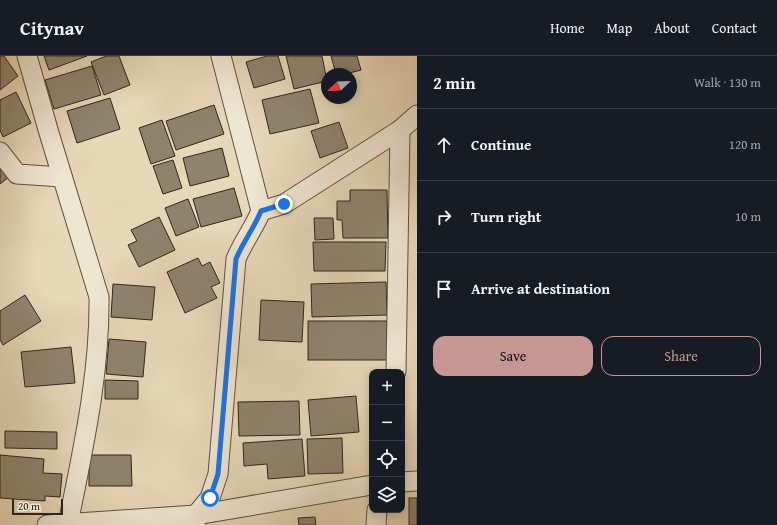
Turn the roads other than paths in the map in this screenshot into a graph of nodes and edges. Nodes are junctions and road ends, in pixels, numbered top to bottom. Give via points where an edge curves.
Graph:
1 (28, 56) edge
2 (221, 56) edge
3 (417, 115) edge
4 (400, 130) junction
5 (0, 152) edge
6 (62, 177) junction
7 (261, 211) junction
8 (396, 369) edge
9 (417, 481) edge
10 (405, 482) edge
11 (369, 486) edge
12 (377, 513) edge
13 (196, 520) edge
14 (68, 524) edge
15 (47, 525) edge
16 (376, 525) edge

1 - 6 street
2 - 7 street
3 - 4 street
4 - 7 street via 284,204
4 - 8 street
5 - 6 street via 17,174
6 - 14 street via 99,297 100,326 92,409
7 - 13 street via 236,259 218,474 210,498
9 - 10 street
11 - 13 street
12 - 16 street
13 - 14 street
14 - 15 street

